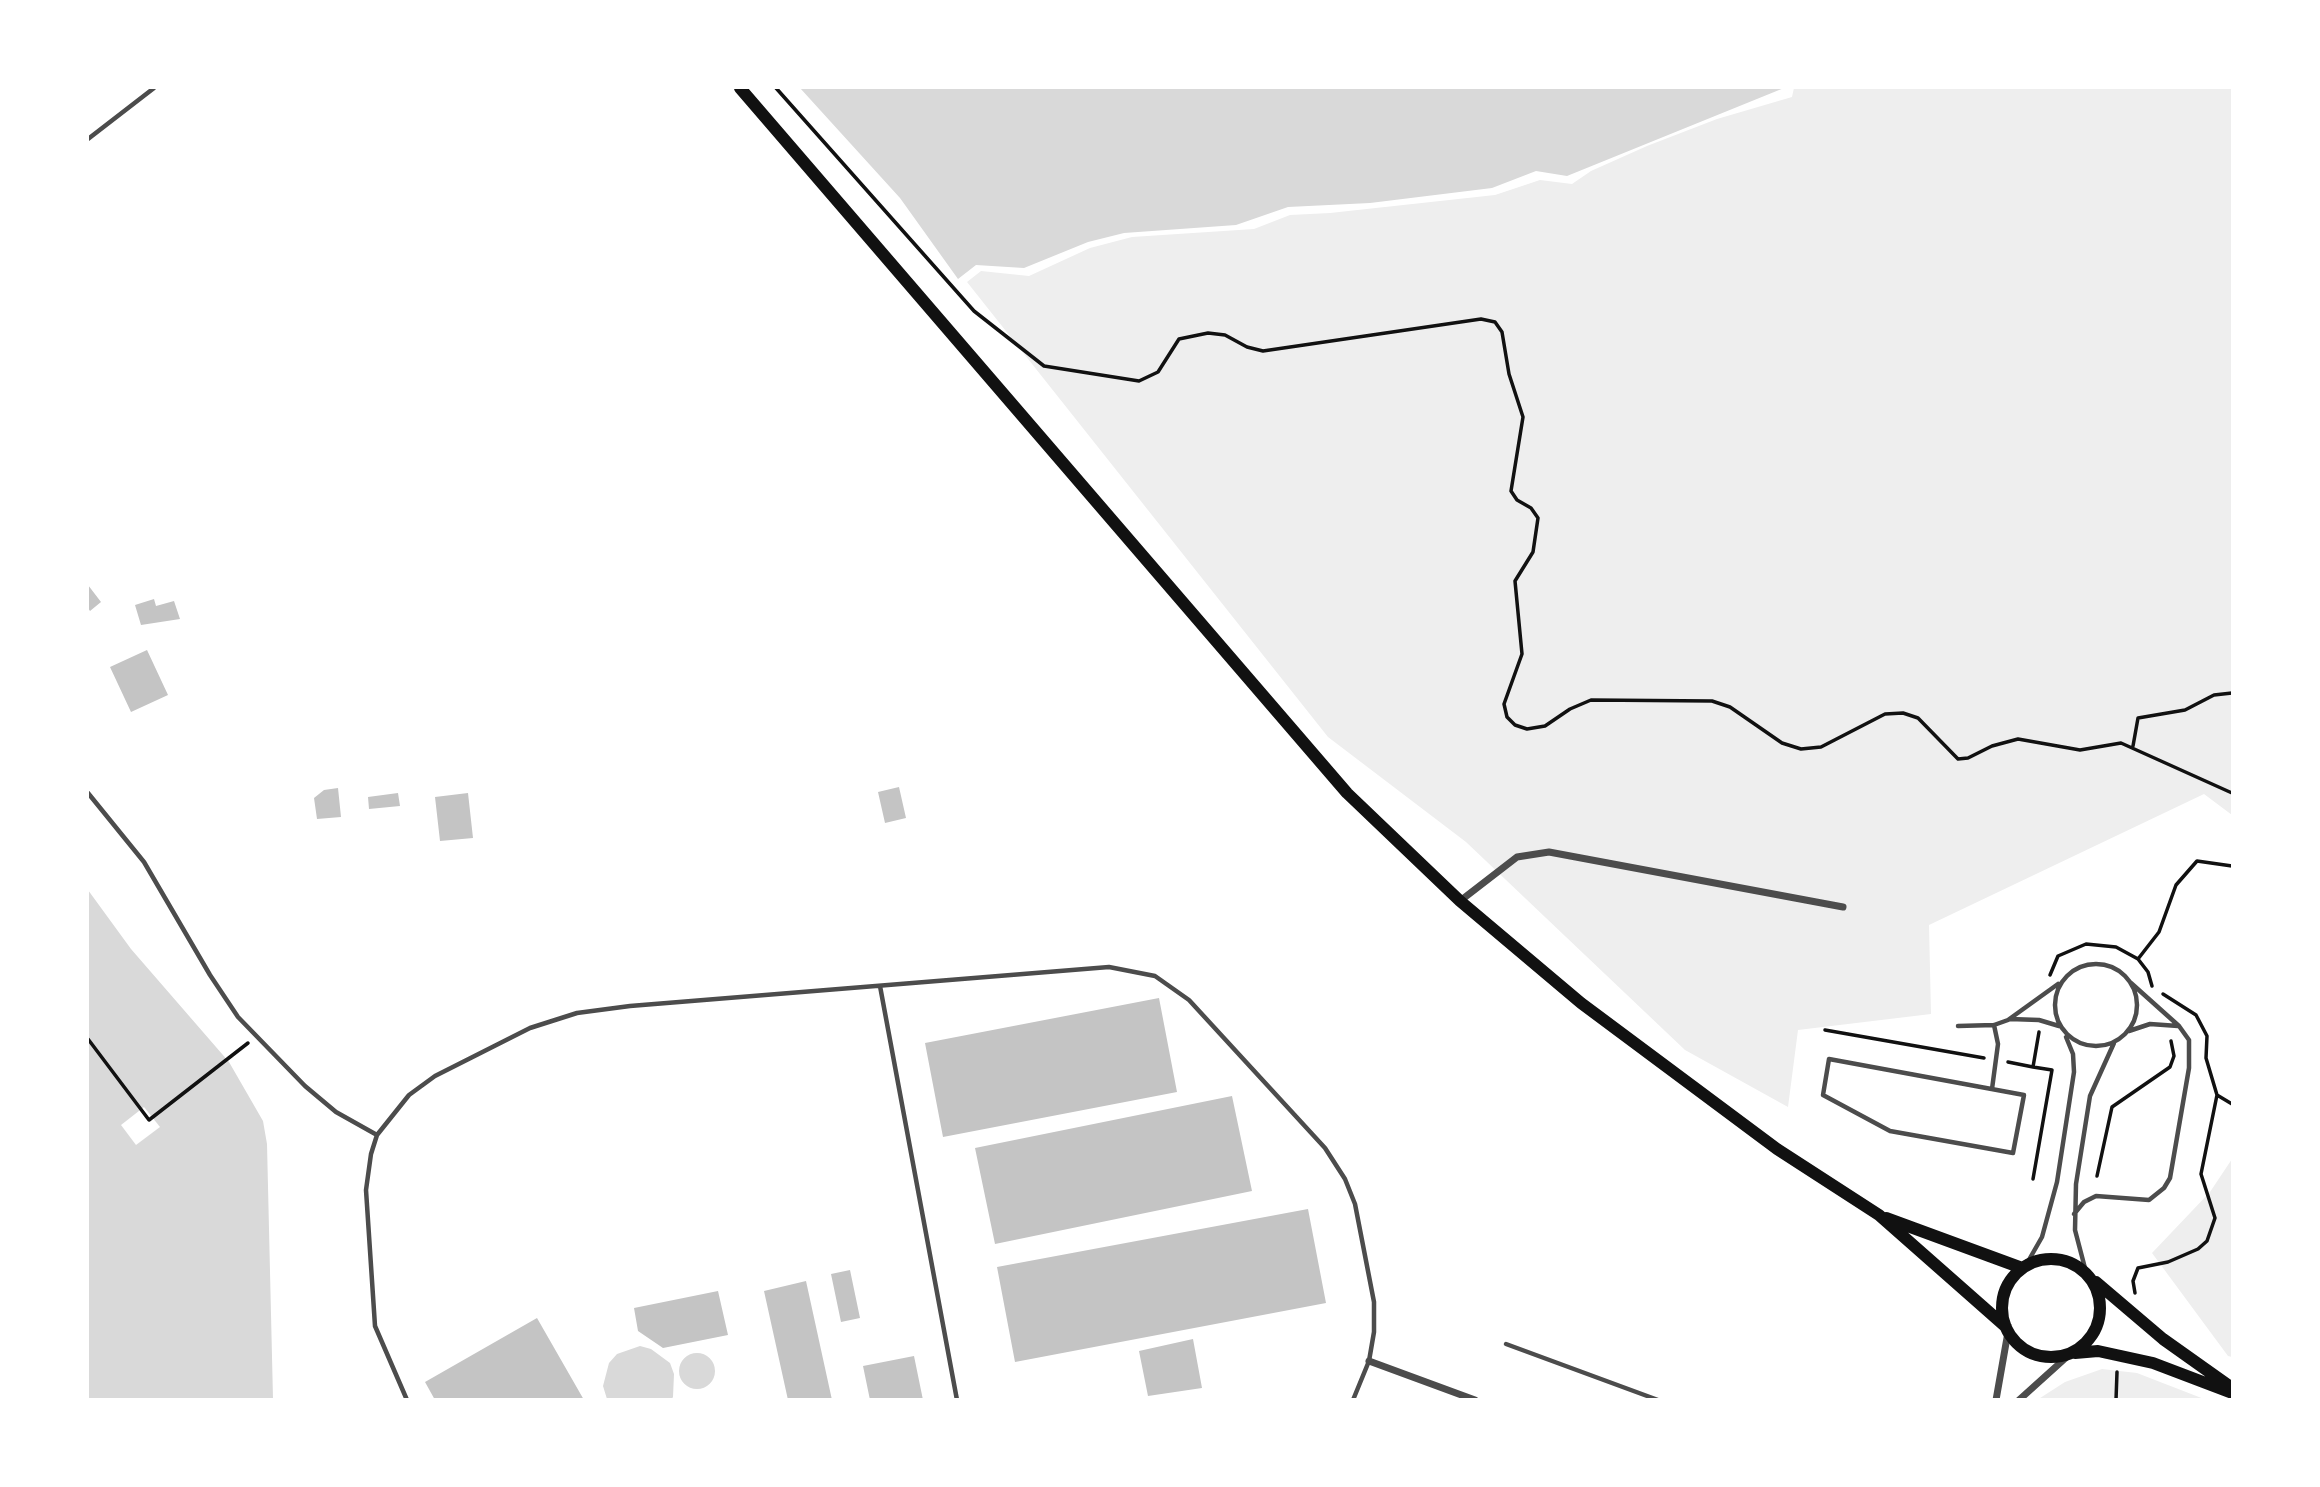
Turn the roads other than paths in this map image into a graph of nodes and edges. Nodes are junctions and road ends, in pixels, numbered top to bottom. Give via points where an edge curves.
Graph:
1 (154, 88) edge
2 (740, 88) edge
3 (88, 139) edge
4 (88, 793) edge
5 (1460, 901) junction
6 (1843, 907) dead end
7 (2061, 981) junction
8 (2131, 983) junction
9 (880, 986) junction
10 (2008, 1020) junction
11 (1994, 1025) junction
12 (1958, 1026) dead end
13 (2179, 1026) junction
14 (2060, 1027) junction
15 (2064, 1032) junction
16 (2127, 1032) junction
17 (2114, 1042) junction
18 (1992, 1089) junction
19 (377, 1135) junction
20 (2074, 1214) junction
21 (1879, 1215) junction
22 (2024, 1266) junction
23 (2088, 1275) junction
24 (2007, 1329) junction
25 (1506, 1344) dead end
26 (2071, 1353) junction
27 (1369, 1361) junction
28 (2232, 1388) edge
29 (2232, 1394) edge
30 (407, 1399) edge
31 (957, 1399) edge
32 (1353, 1399) edge
33 (1475, 1399) edge
34 (1658, 1399) edge
35 (1996, 1399) edge
36 (2019, 1399) edge

1 - 3 lane
2 - 5 main road via 1347,793
4 - 19 lane via 144,862 238,1017 304,1086 336,1112
5 - 6 street via 1517,857 1549,852
5 - 21 main road via 1683,1081
7 - 8 lane via 2078,967 2093,964 2115,968
7 - 10 lane
7 - 14 lane via 2054,1004
8 - 13 lane
8 - 16 lane via 2137,1008
9 - 19 lane via 577,1013 530,1027 435,1076 409,1095
9 - 27 lane via 1109,967 1144,973 1172,985 1325,1148 1345,1179 1355,1204 1374,1302
9 - 31 lane
10 - 11 lane
10 - 14 lane via 2039,1020
11 - 12 lane
11 - 18 lane via 1998,1044
13 - 16 lane via 2150,1024
13 - 20 lane via 2189,1040 2189,1068 2170,1178 2148,1200 2096,1196
14 - 15 lane
15 - 17 lane via 2088,1046
15 - 22 lane via 2074,1072 2057,1182 2042,1237
16 - 17 lane
17 - 20 lane via 2090,1096
18 - 18 lane via 2024,1095 2013,1153 1890,1131 1823,1096 1829,1059
19 - 30 lane via 366,1190 375,1326
20 - 23 lane
21 - 22 main road
21 - 24 main road
22 - 23 main road via 2051,1258 2076,1265
22 - 24 main road via 2005,1288 2002,1301
23 - 26 main road via 2100,1297 2100,1319 2085,1345
23 - 28 main road via 2163,1339
24 - 26 main road via 2016,1343 2035,1354 2056,1357
24 - 35 street
25 - 34 lane
26 - 29 main road via 2098,1351 2153,1363
26 - 36 street
27 - 32 lane
27 - 33 street

